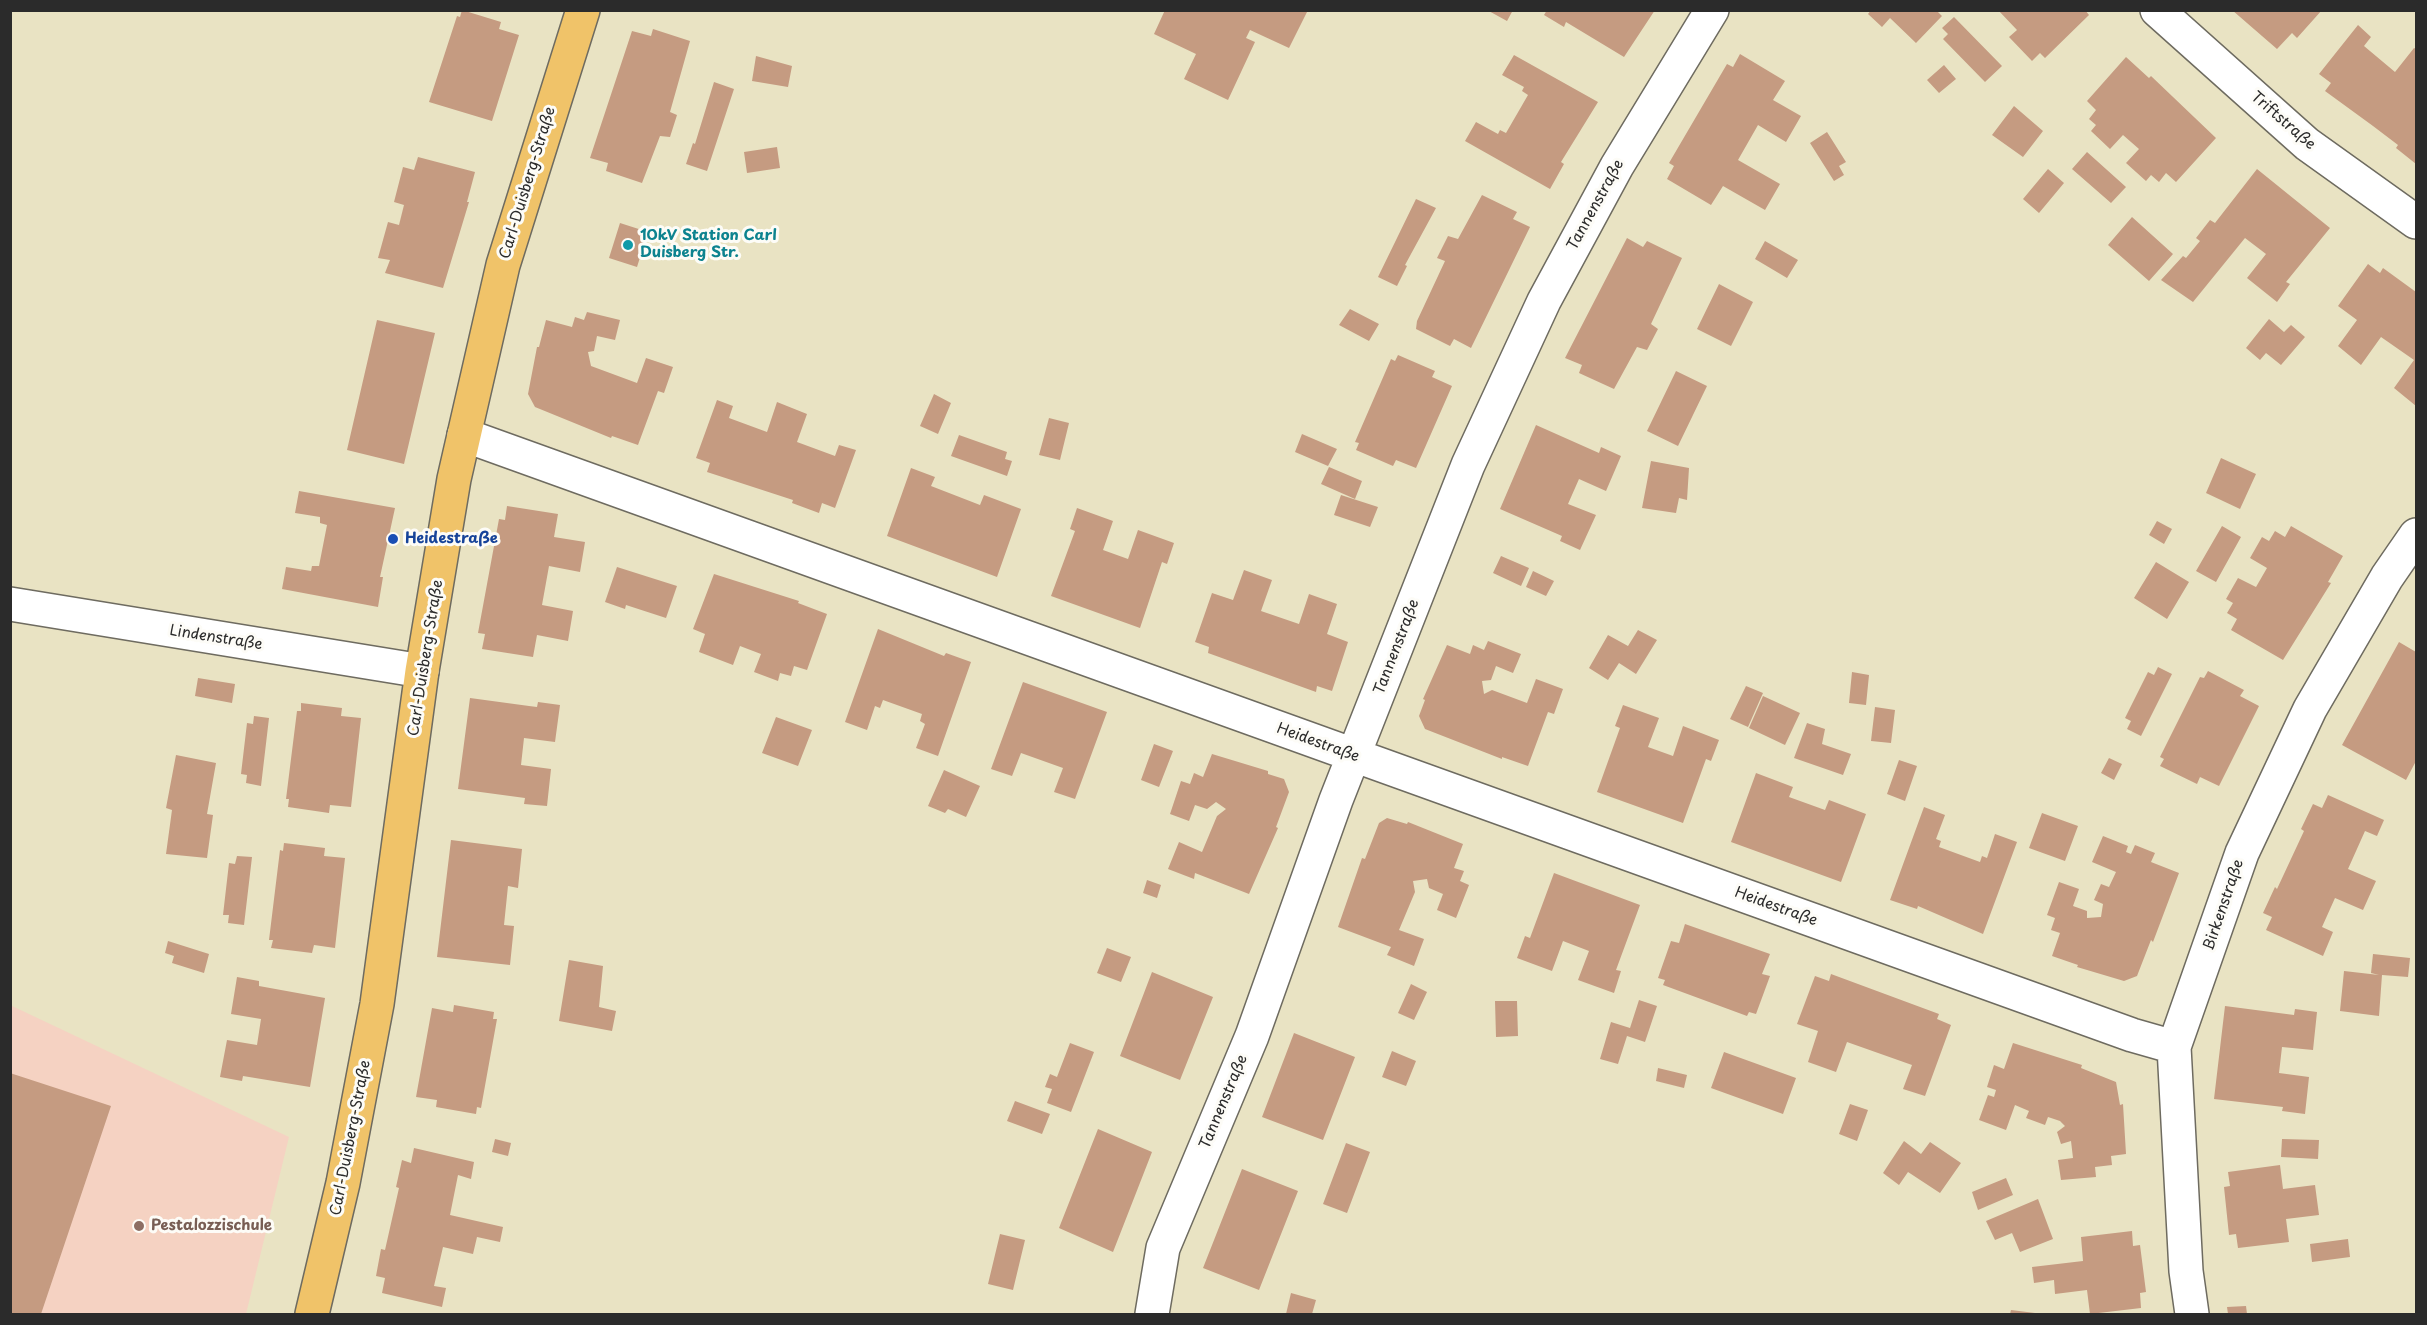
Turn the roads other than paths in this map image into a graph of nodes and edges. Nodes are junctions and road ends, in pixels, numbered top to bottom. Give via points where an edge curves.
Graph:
1 (583, 10) edge
2 (1712, 10) edge
3 (2157, 10) edge
4 (2416, 222) edge
5 (464, 435) junction
6 (2416, 535) edge
7 (10, 604) edge
8 (422, 671) junction
9 (1355, 756) junction
10 (2174, 1047) junction
11 (312, 1314) edge
12 (1152, 1314) edge
13 (2192, 1314) edge

1 - 5 main road, Carl-Duisberg-Straße via 503,265
2 - 9 street, Tannenstraße via 1617,166 1544,301 1468,465
3 - 4 street, Triftstraße via 2307,144
5 - 8 main road, Carl-Duisberg-Straße
5 - 9 street, Heidestraße
6 - 10 street, Birkenstraße via 2310,709 2242,853
7 - 8 street, Lindenstraße
8 - 11 main road, Carl-Duisberg-Straße via 377,1004 343,1183
9 - 10 street, Heidestraße
9 - 12 street, Tannenstraße via 1252,1036 1163,1248
10 - 13 street, Birkenstraße via 2186,1271

